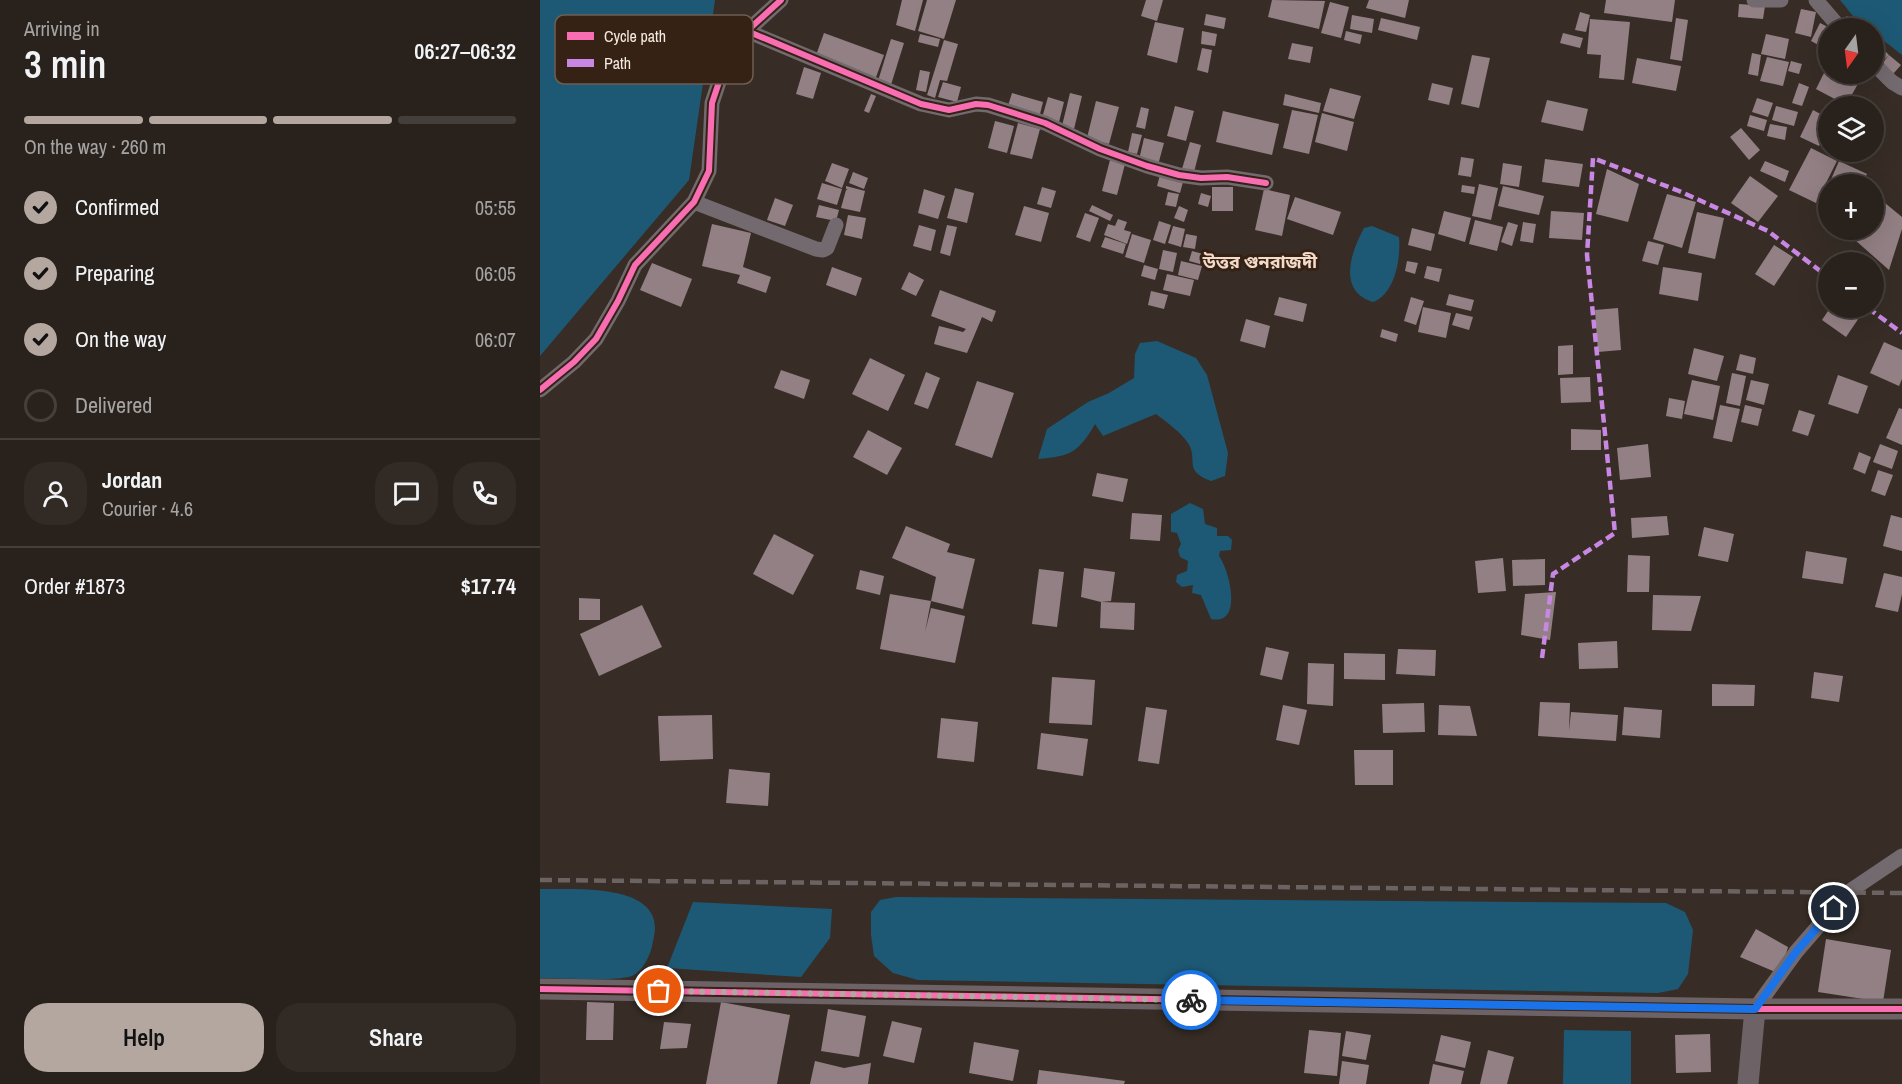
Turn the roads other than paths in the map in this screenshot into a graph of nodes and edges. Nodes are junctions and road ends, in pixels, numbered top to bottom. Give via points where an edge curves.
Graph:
1 (781, 0) edge
2 (1754, 0) edge
3 (1781, 0) edge
4 (1816, 0) edge
5 (1831, 18) edge
6 (753, 26) edge
7 (753, 34) edge
8 (1884, 74) edge
9 (718, 84) edge
10 (1902, 88) edge
11 (1266, 183) dead end
12 (694, 202) junction
13 (836, 225) dead end
14 (540, 390) edge
15 (1902, 856) edge
16 (540, 989) edge
17 (1755, 1009) junction
18 (1902, 1009) edge
19 (1748, 1084) edge

1 - 6 street
2 - 3 street
4 - 5 street
7 - 11 street via 921,104 949,110 988,105 1179,175
8 - 10 street
9 - 12 street via 712,103 709,171
12 - 13 street via 823,250
12 - 14 street via 635,265 596,339
15 - 17 street via 1847,893 1796,952
16 - 17 street
17 - 18 street
17 - 19 street

